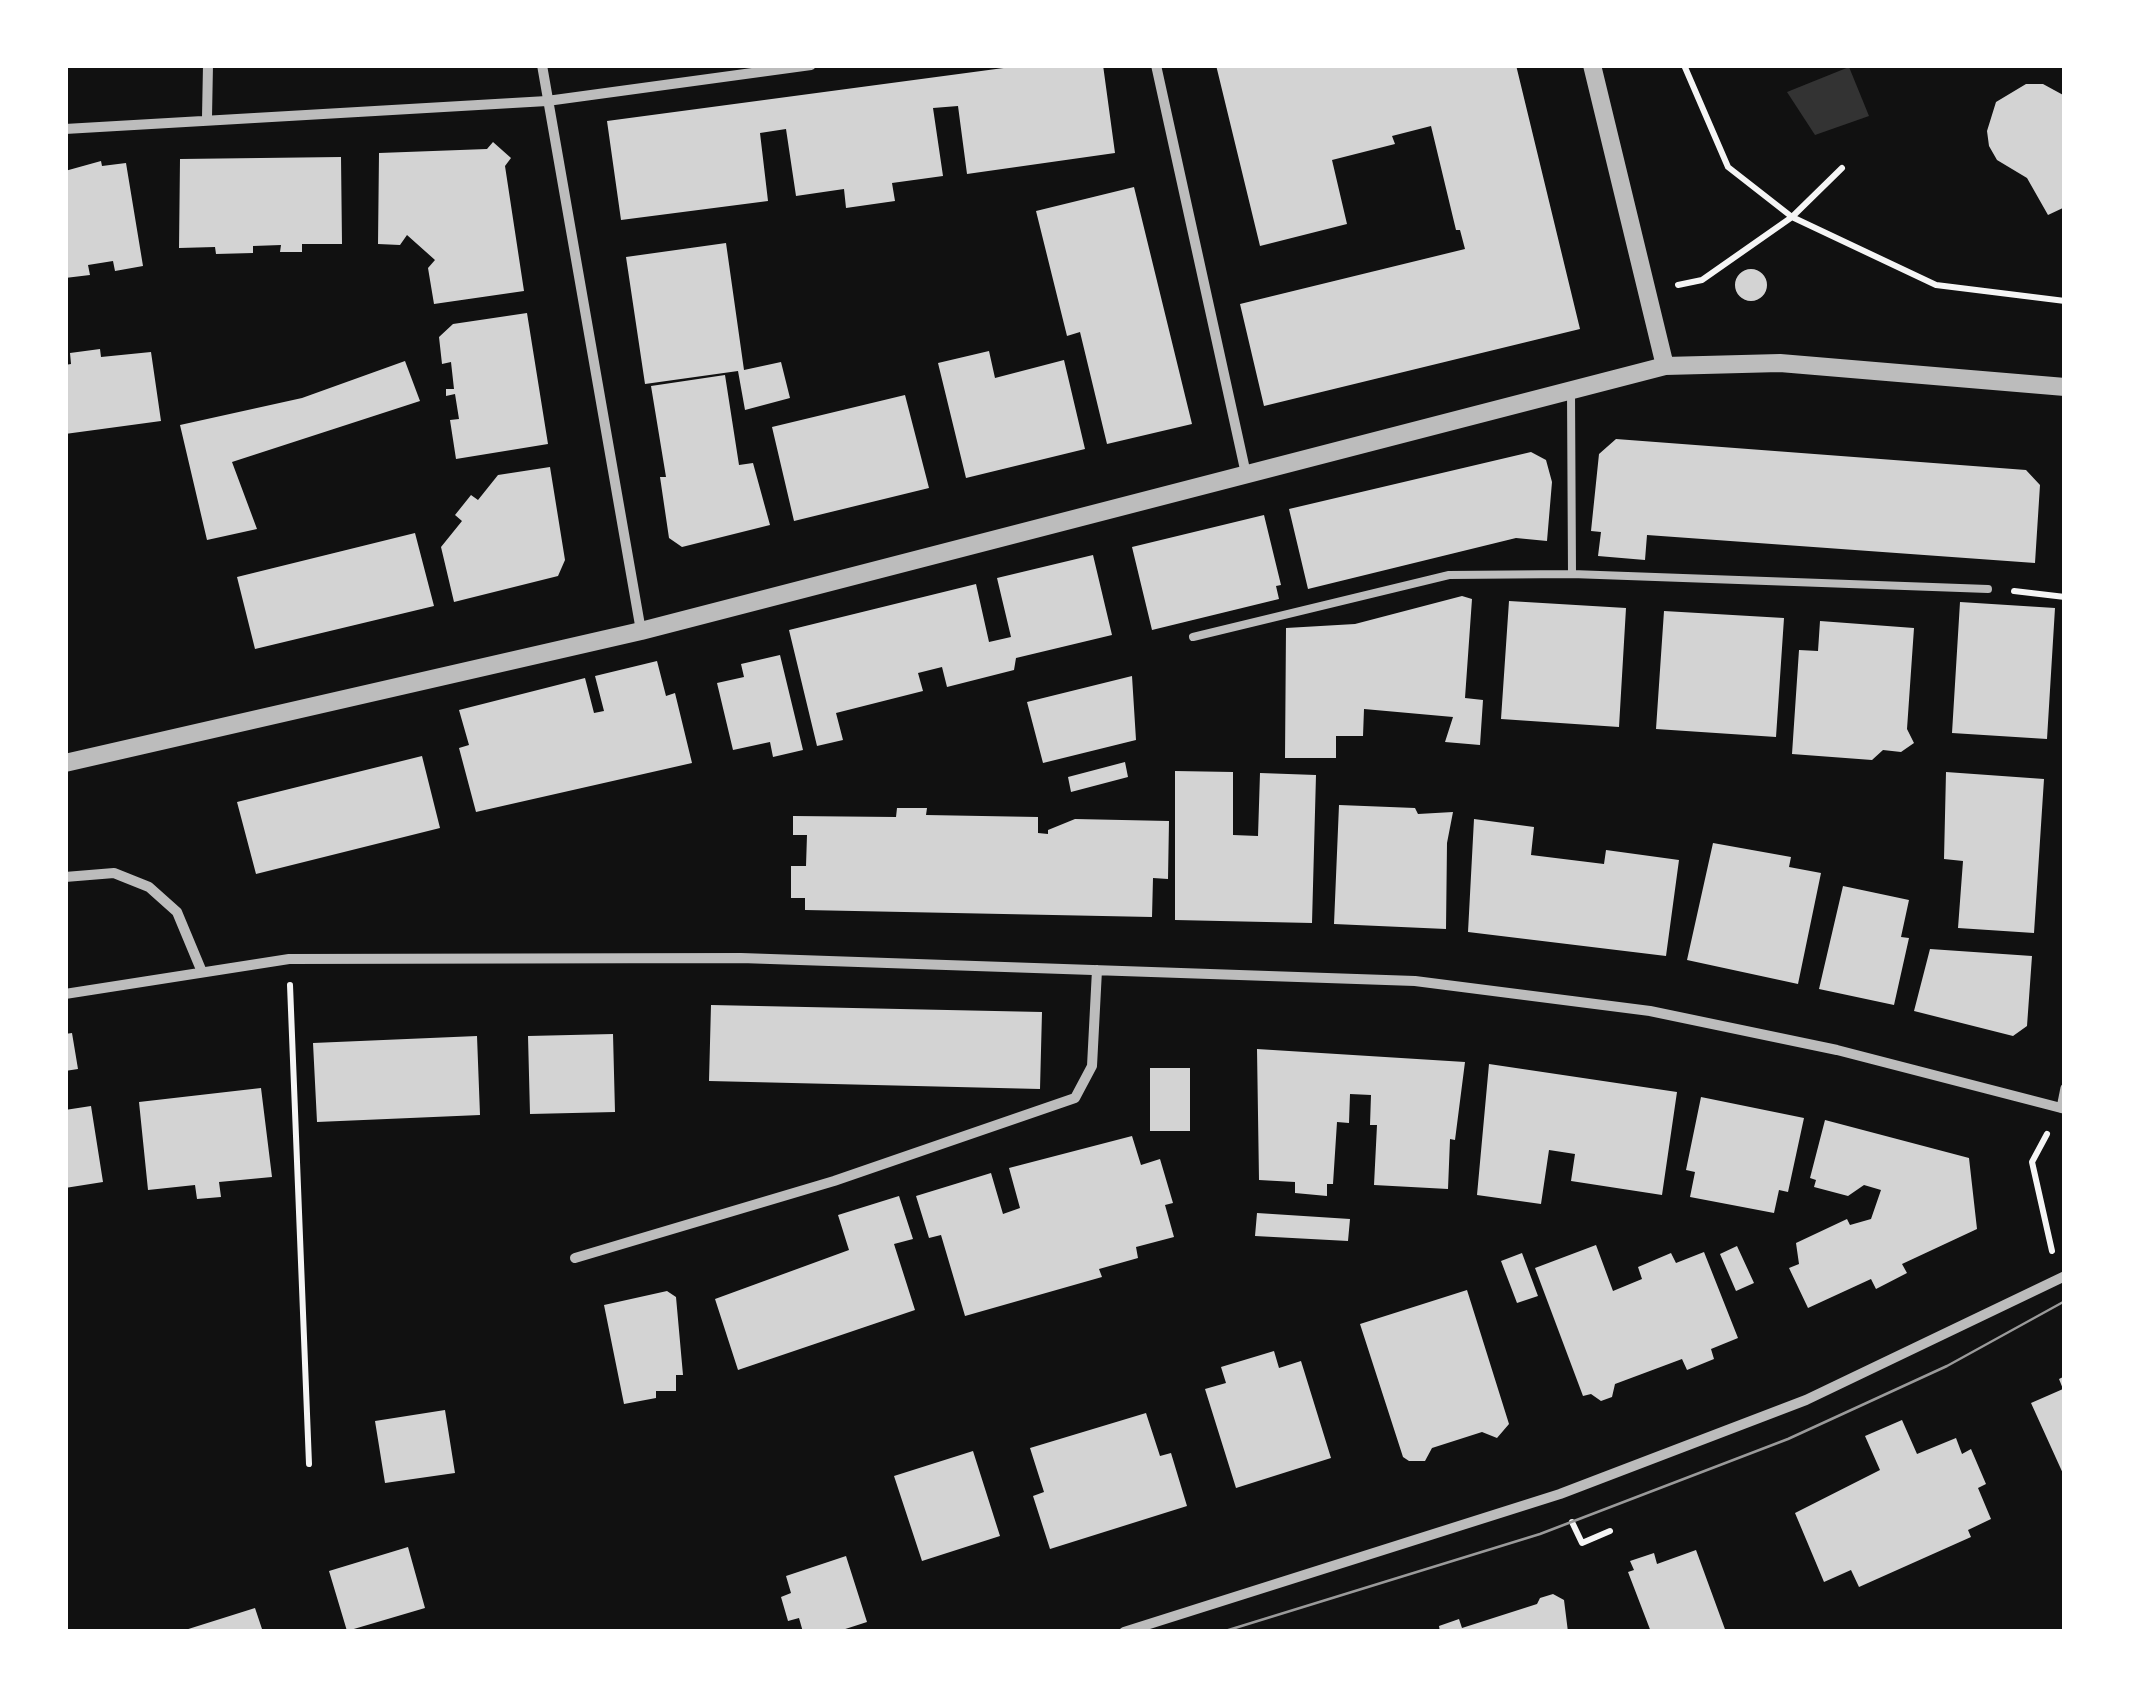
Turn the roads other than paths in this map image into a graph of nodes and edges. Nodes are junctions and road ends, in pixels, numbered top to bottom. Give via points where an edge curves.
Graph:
1 (208, 65) edge
2 (542, 65) edge
3 (811, 65) edge
4 (1156, 65) edge
5 (1592, 65) edge
6 (547, 100) junction
7 (207, 117) junction
8 (65, 129) edge
9 (1665, 366) junction
10 (2065, 387) edge
11 (1571, 389) junction
12 (1246, 474) junction
13 (1572, 574) junction
14 (1988, 588) road end
15 (640, 631) junction
16 (1193, 637) dead end
17 (65, 762) edge
18 (65, 877) edge
19 (1097, 970) junction
20 (202, 972) junction
21 (65, 994) edge
22 (2065, 1088) edge
23 (2063, 1108) edge
24 (574, 1258) dead end
25 (2062, 1279) edge
26 (1124, 1632) edge

1 - 7 street
2 - 6 street
3 - 6 street
4 - 12 street
5 - 9 street
6 - 7 street
6 - 15 street
7 - 8 street
9 - 10 street via 1780,363
9 - 11 street
11 - 12 street
11 - 13 lane
12 - 15 street
13 - 14 lane
13 - 16 lane via 1449,575
15 - 17 street
18 - 20 street via 114,873 149,887 177,912
19 - 20 street via 740,958 289,959
19 - 23 street via 1415,981 1650,1010
19 - 24 street via 1092,1066 1075,1098 834,1181
20 - 21 street
22 - 23 street
25 - 26 street via 1806,1400 1560,1494

